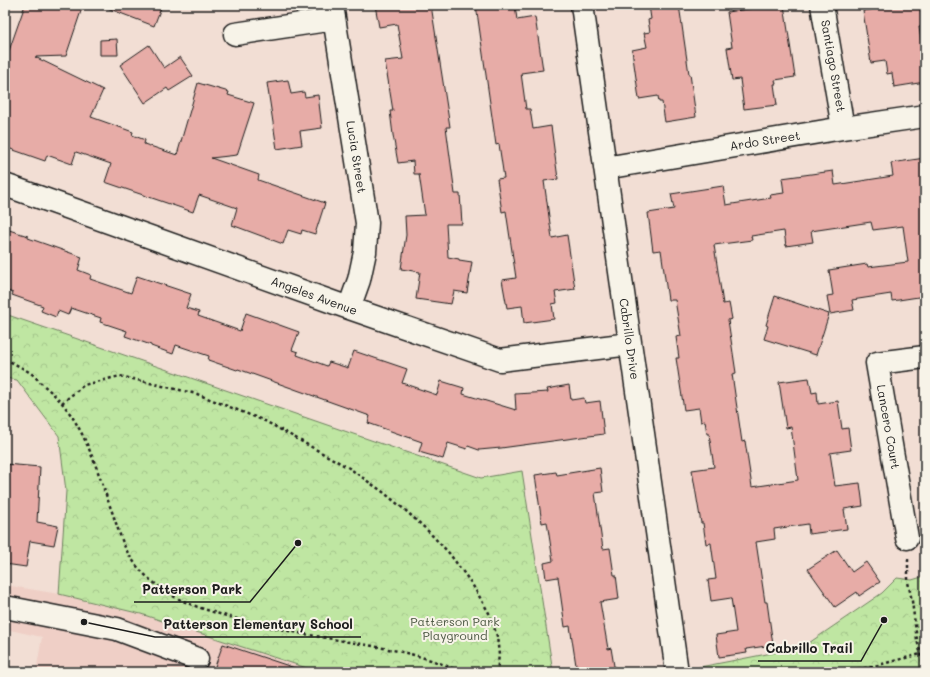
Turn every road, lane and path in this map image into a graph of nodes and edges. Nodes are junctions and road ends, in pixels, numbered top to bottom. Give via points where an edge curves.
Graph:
1 (582, 5) edge
2 (822, 5) edge
3 (333, 12) edge
4 (235, 34) dead end
5 (925, 116) edge
6 (843, 128) junction
7 (605, 168) junction
8 (5, 185) edge
9 (349, 308) junction
10 (630, 344) junction
11 (925, 357) edge
12 (5, 359) edge
13 (62, 403) junction
14 (907, 538) joint
15 (5, 607) edge
16 (925, 652) edge
17 (921, 654) junction
18 (197, 659) dead end
19 (925, 670) edge
20 (460, 672) edge
21 (497, 672) edge
22 (677, 672) edge
23 (828, 672) edge

1 - 7 street, Cabrillo Drive
2 - 6 street, Santiago Street
3 - 4 street
3 - 9 street, Lucia Street via 367,223 366,252
5 - 6 street, Ardo Street
6 - 7 street, Ardo Street
7 - 10 street, Cabrillo Drive
8 - 9 street, Angeles Avenue
9 - 10 street, Angeles Avenue via 500,360
10 - 22 street, Cabrillo Drive
11 - 14 street, Lancero Court via 877,363
12 - 13 path via 30,373
13 - 20 path via 87,445 133,562 170,595 240,620 289,632 413,654
13 - 21 path via 84,384 120,376 197,394 265,421 349,468 426,528 454,559 489,612 497,636
14 - 17 path via 908,582
15 - 18 street via 117,629
16 - 17 path
17 - 19 path
17 - 23 path via 867,668

